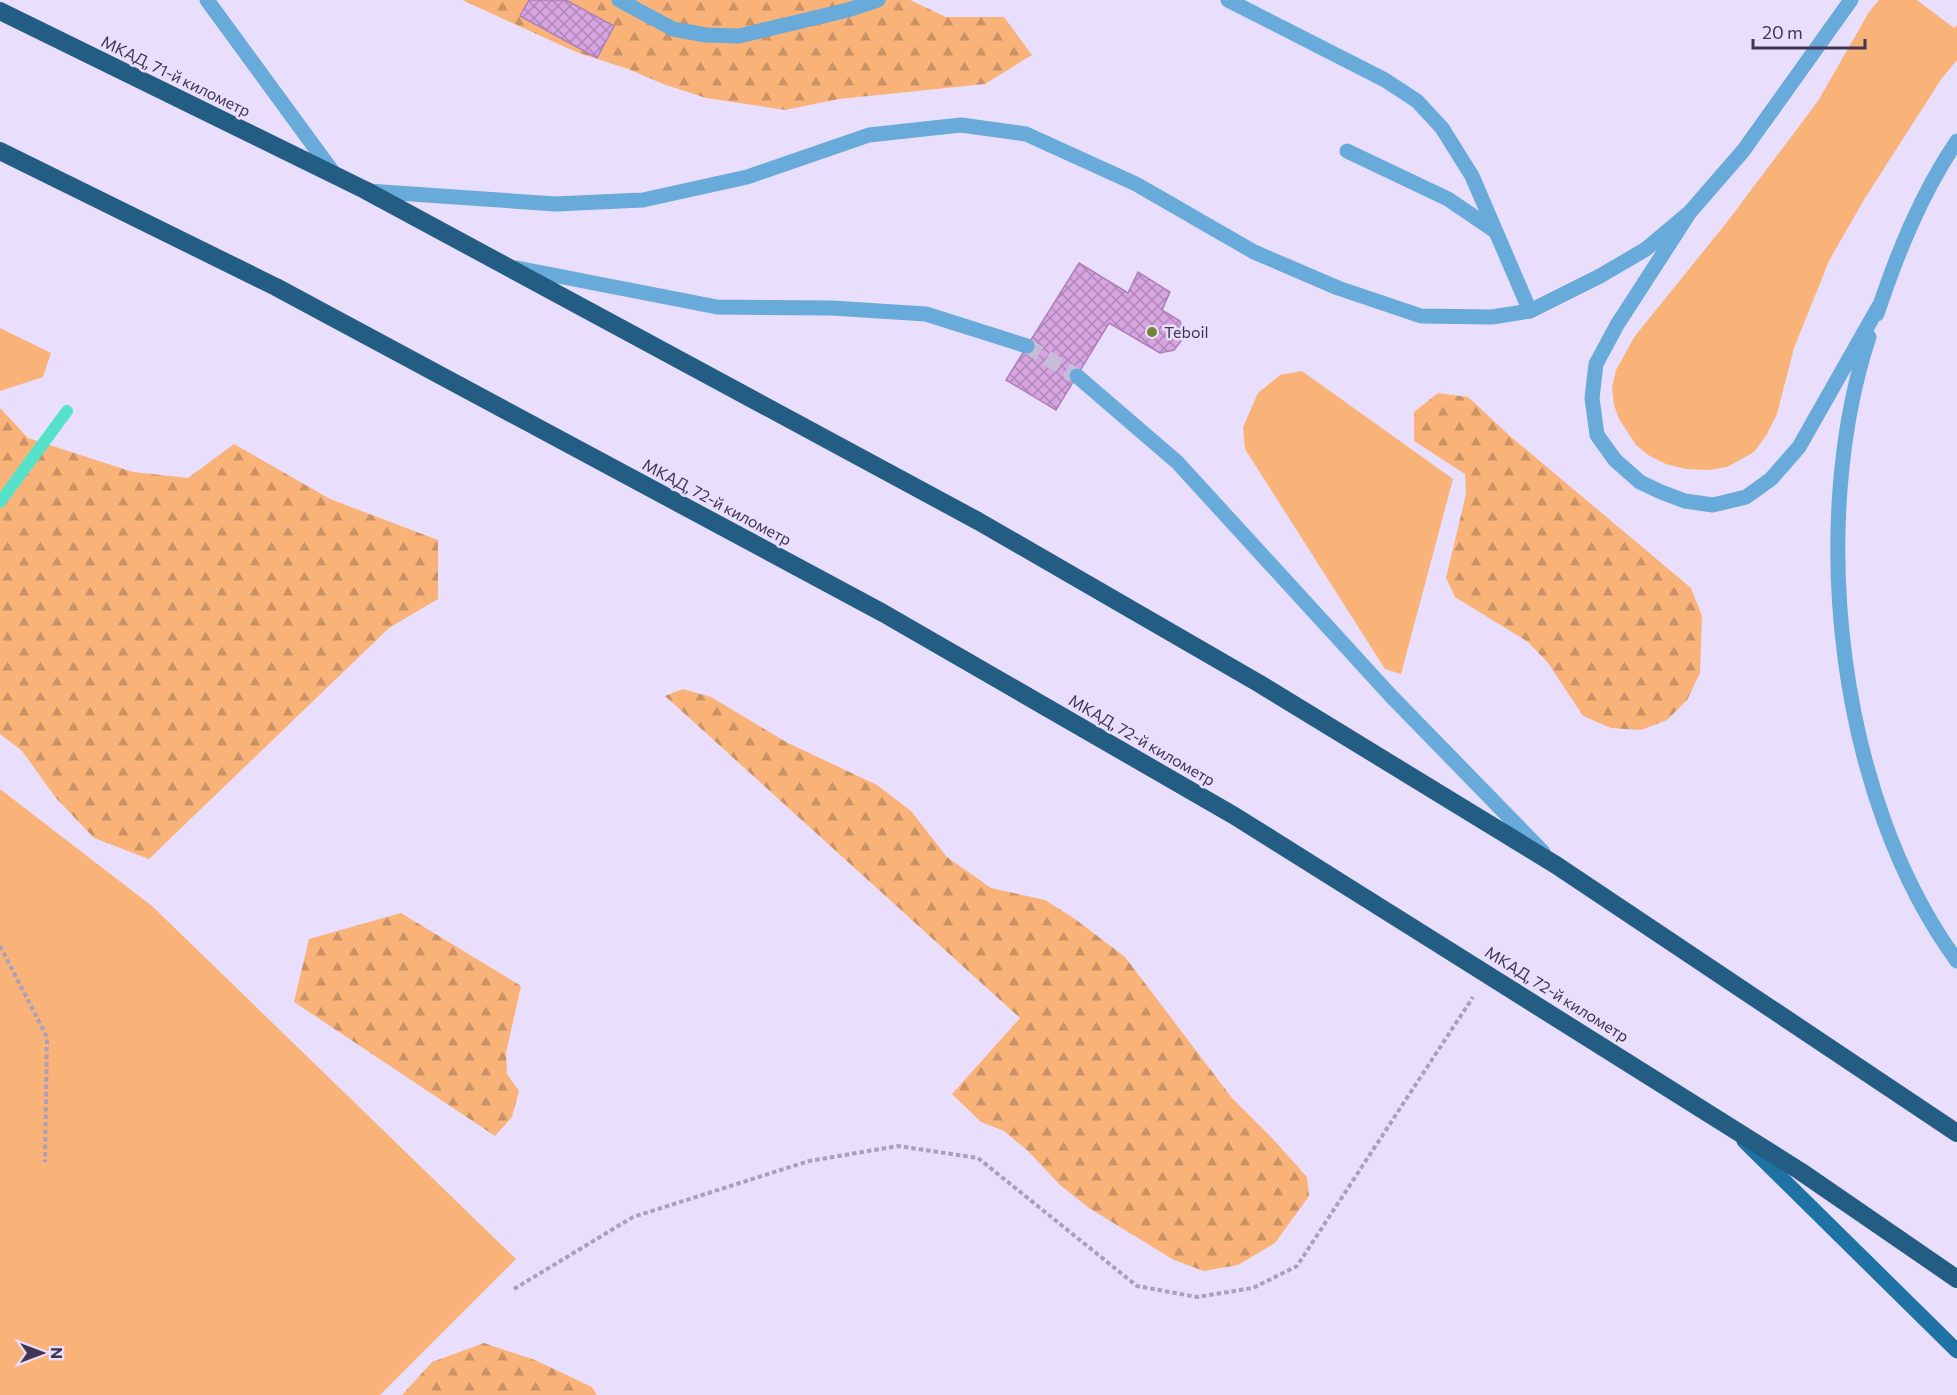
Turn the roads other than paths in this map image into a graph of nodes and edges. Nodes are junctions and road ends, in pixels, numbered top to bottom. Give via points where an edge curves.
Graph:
1 (207, 0) edge
2 (619, 0) edge
3 (878, 0) edge
4 (1228, 0) edge
5 (1851, 0) edge
6 (0, 11) edge
7 (1957, 141) edge
8 (0, 151) edge
9 (1347, 151) dead end
10 (335, 175) junction
11 (365, 190) junction
12 (1690, 212) junction
13 (1495, 231) junction
14 (509, 267) junction
15 (1879, 306) junction
16 (1530, 311) junction
17 (1027, 346) tunnel mouth
18 (1077, 376) tunnel mouth
19 (1556, 865) junction
20 (1957, 961) edge
21 (1727, 1125) junction
22 (1957, 1133) edge
23 (1957, 1280) edge
24 (1957, 1351) edge

1 - 10 street
2 - 3 street via 673,29 739,36
4 - 13 street via 1385,80 1418,101 1442,128 1472,176
5 - 12 street via 1743,151
6 - 10 highway, МКАД, 71-й километр
7 - 15 street via 1938,170 1903,242
8 - 21 highway, МКАД, 72-й километр via 276,287 894,619 1233,815
9 - 13 street via 1448,199
10 - 11 highway
11 - 14 highway
11 - 16 street via 556,204 643,200 747,177 869,135 961,125 1026,134 1136,184 1254,252 1338,288 1421,316 1492,317
12 - 15 street via 1596,364 1592,398 1597,435 1615,460 1640,482 1685,501 1713,505 1746,497 1771,478 1799,447
12 - 16 street via 1646,249
13 - 16 street
14 - 17 street via 717,308 832,308 926,314
14 - 19 highway via 998,532 1260,684
15 - 20 street via 1847,425 1840,488 1844,654 1854,720 1875,797 1901,864 1940,938
18 - 19 street via 1177,462 1391,696
19 - 22 highway
21 - 23 highway, МКАД, 72-й километр
21 - 24 main road

